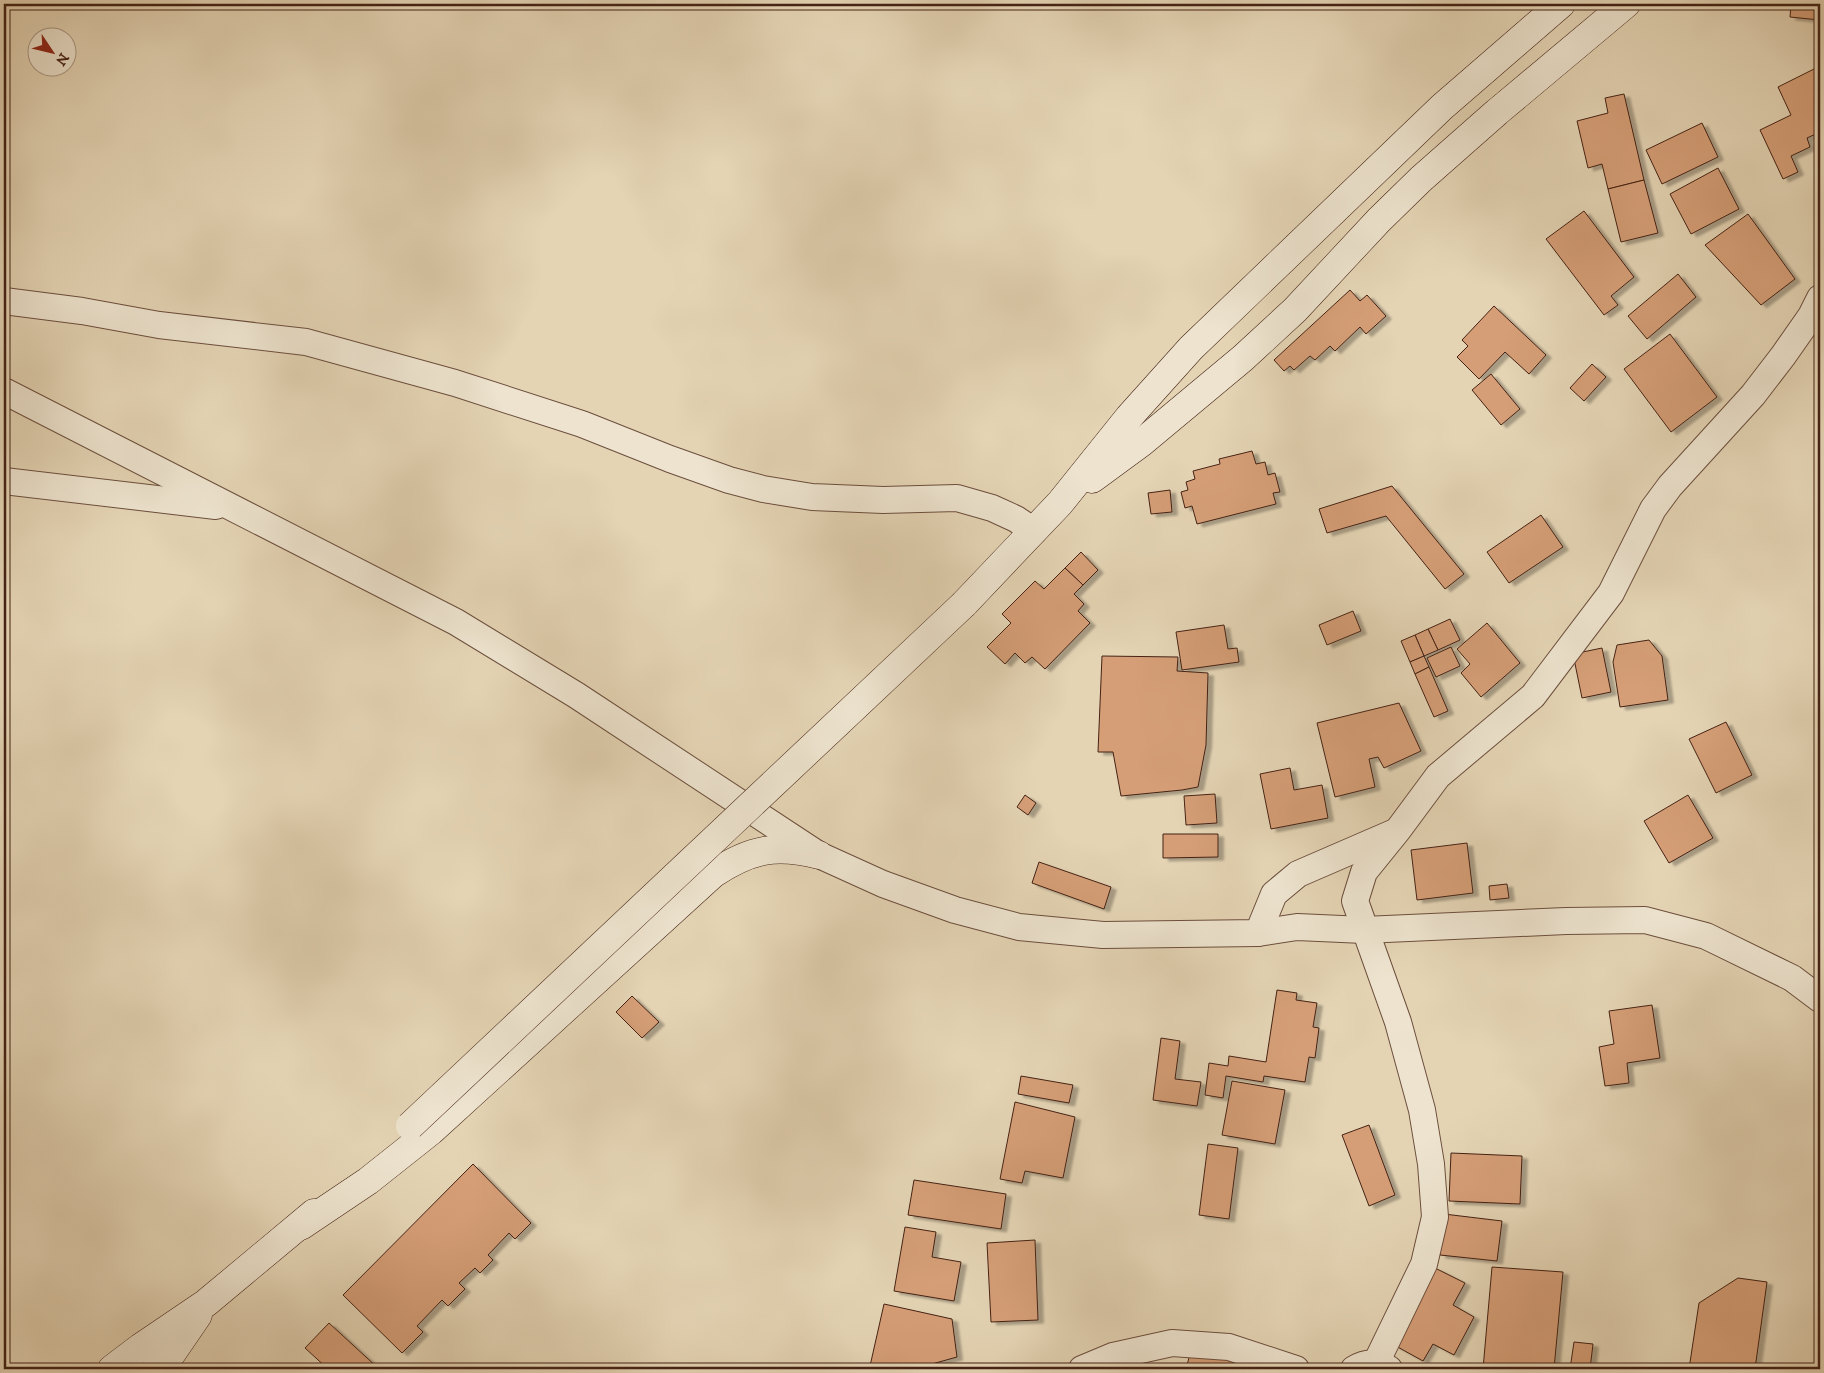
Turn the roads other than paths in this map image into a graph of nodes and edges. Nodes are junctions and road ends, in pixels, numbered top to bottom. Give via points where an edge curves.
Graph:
1 (1561, 4) edge
2 (1626, 4) edge
3 (1820, 298) edge
4 (4, 301) edge
5 (4, 391) edge
6 (4, 481) edge
7 (1060, 503) junction
8 (234, 509) junction
9 (1034, 530) junction
10 (1398, 830) junction
11 (819, 855) junction
12 (1364, 930) junction
13 (1258, 932) junction
14 (1820, 999) edge
15 (301, 1226) junction
16 (206, 1303) junction
17 (1373, 1367) edge
18 (112, 1369) edge
19 (156, 1369) edge
20 (1082, 1369) edge
21 (1296, 1369) edge

1 - 7 street via 1442,107 1191,348 1129,417
2 - 7 street via 1421,179 1295,310 1243,358 1141,443
3 - 10 street via 1806,324 1753,395 1670,486 1653,510 1611,593 1533,696 1438,776
4 - 9 street via 159,325 306,342 464,386 582,424 728,480 762,489 821,498 957,498 992,508
5 - 8 street
6 - 8 street
7 - 9 street
8 - 11 street via 456,622 576,695
9 - 15 street, bridge via 964,604
10 - 12 street via 1364,872 1355,902
10 - 13 street via 1298,874 1274,894
11 - 13 street via 882,884 955,910 1019,927 1103,935
11 - 15 street via 775,849 752,853 713,874 431,1131 368,1181
12 - 13 street via 1297,927
12 - 14 street via 1645,920 1706,936 1792,978
12 - 17 street via 1398,1022 1422,1110 1435,1217 1424,1264
15 - 16 street
16 - 18 street
16 - 19 street via 172,1353
20 - 21 street via 1113,1356 1172,1342 1229,1347

